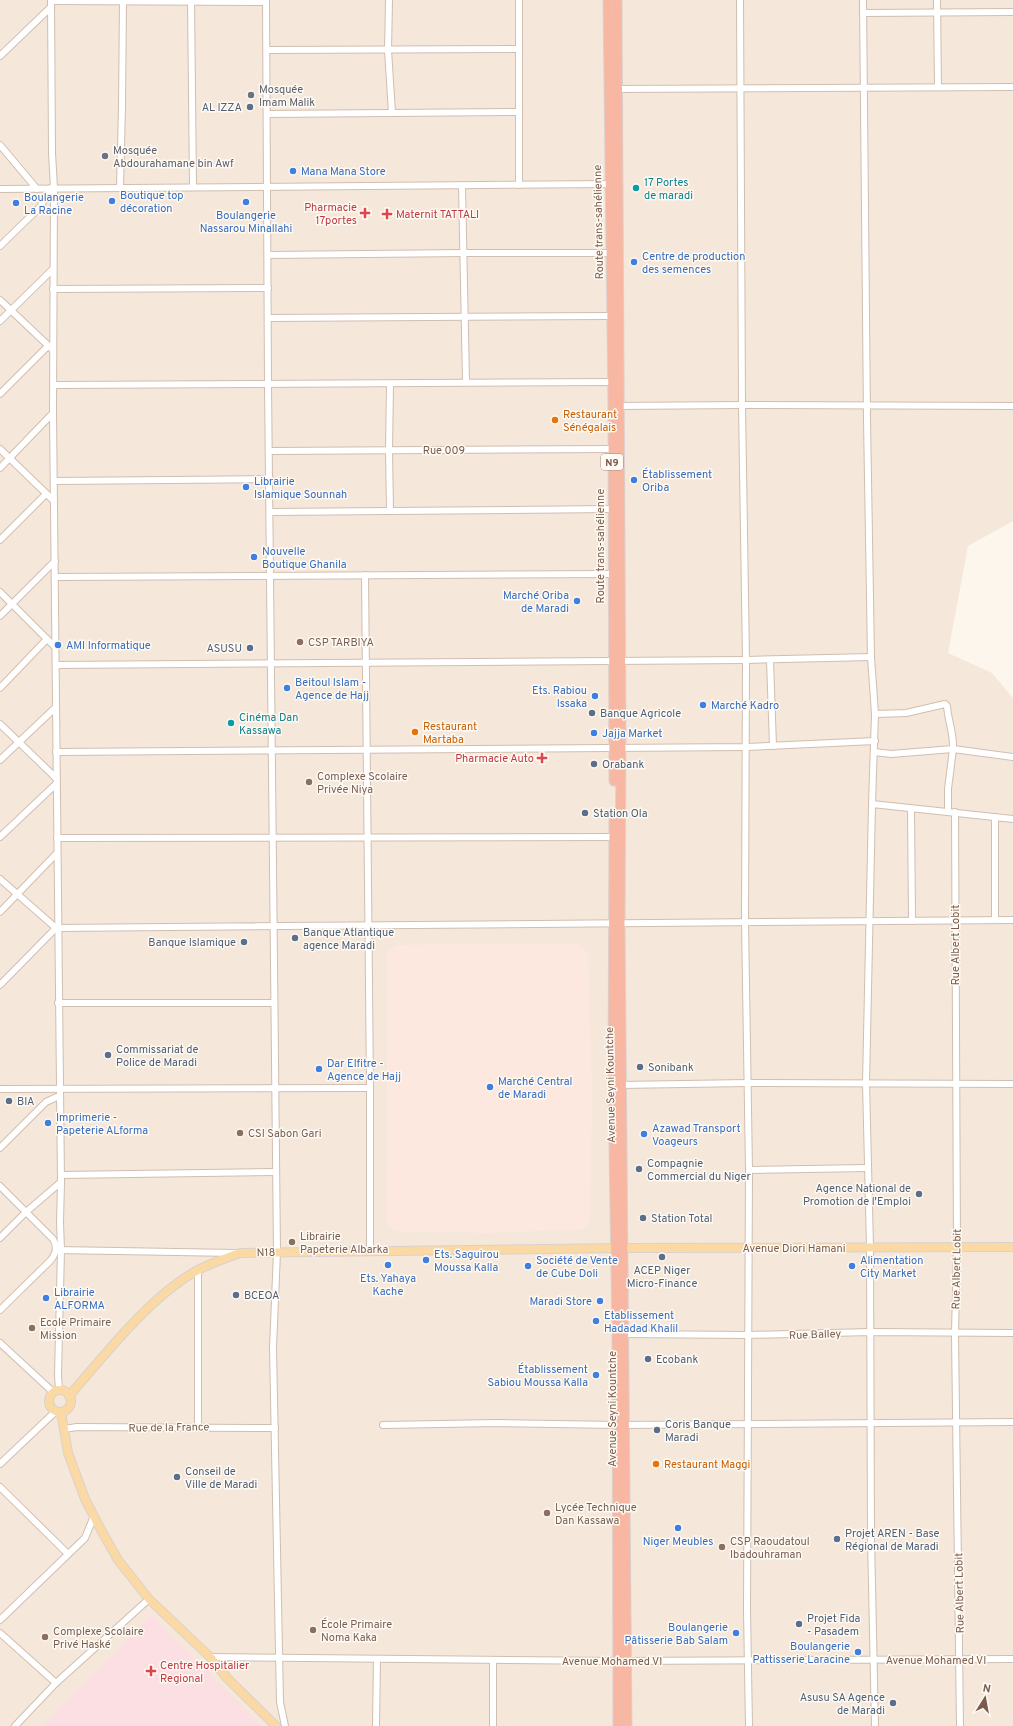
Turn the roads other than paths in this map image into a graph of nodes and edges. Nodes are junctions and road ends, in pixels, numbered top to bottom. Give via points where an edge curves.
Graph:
1 (389, 0) edge
2 (519, 0) edge
3 (608, 0) edge
4 (616, 0) edge
5 (740, 0) edge
6 (863, 0) edge
7 (937, 0) edge
8 (123, 1) edge
9 (191, 1) edge
10 (266, 1) edge
11 (51, 3) edge
12 (1013, 12) edge
13 (863, 13) junction
14 (937, 13) junction
15 (519, 49) junction
16 (267, 50) junction
17 (388, 50) junction
18 (0, 56) edge
19 (740, 87) junction
20 (865, 87) junction
21 (938, 87) junction
22 (1013, 87) edge
23 (613, 89) junction
24 (518, 112) junction
25 (392, 113) junction
26 (267, 114) junction
27 (0, 145) edge
28 (613, 184) junction
29 (519, 185) junction
30 (462, 186) junction
31 (193, 187) junction
32 (267, 187) junction
33 (53, 188) junction
34 (120, 188) junction
35 (0, 189) edge
36 (37, 189) junction
37 (0, 246) edge
38 (465, 252) junction
39 (614, 253) junction
40 (268, 255) junction
41 (53, 268) junction
42 (268, 288) junction
43 (53, 289) junction
44 (0, 300) edge
45 (11, 311) junction
46 (465, 316) junction
47 (611, 316) junction
48 (268, 318) junction
49 (0, 321) edge
50 (50, 348) junction
51 (466, 382) junction
52 (612, 382) junction
53 (54, 384) junction
54 (268, 384) junction
55 (390, 384) junction
56 (0, 394) edge
57 (742, 405) junction
58 (867, 405) junction
59 (616, 406) junction
60 (1013, 406) edge
61 (53, 413) junction
62 (0, 449) edge
63 (616, 449) junction
64 (270, 451) junction
65 (389, 451) junction
66 (10, 458) junction
67 (0, 468) edge
68 (270, 478) junction
69 (55, 481) junction
70 (46, 494) junction
71 (54, 501) junction
72 (612, 509) junction
73 (390, 510) junction
74 (270, 512) junction
75 (0, 540) edge
76 (55, 561) junction
77 (612, 574) junction
78 (270, 575) junction
79 (365, 575) junction
80 (55, 577) junction
81 (0, 592) edge
82 (12, 604) junction
83 (0, 616) edge
84 (47, 639) junction
85 (56, 648) junction
86 (871, 657) junction
87 (746, 660) junction
88 (770, 660) junction
89 (617, 661) junction
90 (272, 662) junction
91 (366, 662) junction
92 (56, 665) junction
93 (0, 688) edge
94 (56, 707) junction
95 (875, 714) junction
96 (0, 724) edge
97 (875, 741) junction
98 (18, 742) junction
99 (773, 746) junction
100 (746, 747) junction
101 (617, 748) junction
102 (953, 749) junction
103 (367, 750) junction
104 (272, 751) junction
105 (56, 752) junction
106 (874, 752) junction
107 (1013, 757) edge
108 (0, 760) edge
109 (56, 781) junction
110 (872, 804) junction
111 (911, 809) junction
112 (952, 812) junction
113 (995, 817) junction
114 (1013, 818) edge
115 (0, 837) edge
116 (617, 837) junction
117 (57, 838) junction
118 (272, 838) junction
119 (367, 838) junction
120 (57, 853) junction
121 (0, 879) edge
122 (16, 895) junction
123 (0, 912) edge
124 (912, 920) junction
125 (995, 920) junction
126 (1013, 920) edge
127 (869, 921) junction
128 (954, 921) junction
129 (618, 922) junction
130 (745, 922) junction
131 (274, 926) junction
132 (368, 926) junction
133 (57, 928) junction
134 (0, 985) edge
135 (274, 1003) junction
136 (58, 1004) junction
137 (748, 1083) junction
138 (866, 1083) junction
139 (1013, 1084) edge
140 (617, 1085) junction
141 (956, 1085) junction
142 (276, 1087) junction
143 (59, 1088) junction
144 (370, 1088) junction
145 (0, 1089) edge
146 (59, 1096) junction
147 (0, 1148) edge
148 (867, 1168) junction
149 (749, 1170) junction
150 (276, 1172) junction
151 (61, 1175) junction
152 (61, 1182) junction
153 (0, 1186) edge
154 (26, 1212) junction
155 (0, 1238) edge
156 (870, 1247) junction
157 (1013, 1247) edge
158 (619, 1248) junction
159 (749, 1248) junction
160 (957, 1248) junction
161 (59, 1250) junction
162 (370, 1251) junction
163 (277, 1252) junction
164 (240, 1253) junction
165 (198, 1270) junction
166 (0, 1310) edge
167 (870, 1332) junction
168 (1013, 1333) edge
169 (621, 1334) junction
170 (956, 1334) junction
171 (748, 1335) junction
172 (0, 1343) edge
173 (56, 1391) junction
174 (69, 1396) junction
175 (59, 1412) junction
176 (870, 1422) junction
177 (956, 1422) junction
178 (1013, 1422) edge
179 (748, 1423) junction
180 (620, 1424) junction
181 (383, 1425) dead end
182 (198, 1427) junction
183 (275, 1428) junction
184 (64, 1429) junction
185 (0, 1464) edge
186 (0, 1487) edge
187 (94, 1516) junction
188 (68, 1554) junction
189 (149, 1599) junction
190 (0, 1620) edge
191 (0, 1632) edge
192 (210, 1657) junction
193 (279, 1658) junction
194 (377, 1659) junction
195 (1013, 1659) edge
196 (493, 1660) junction
197 (749, 1660) junction
198 (873, 1660) junction
199 (960, 1660) junction
200 (622, 1661) junction
201 (56, 1683) junction
202 (15, 1726) edge
203 (276, 1726) edge
204 (285, 1726) edge
205 (376, 1726) edge
206 (493, 1726) edge
207 (618, 1726) edge
208 (627, 1726) edge
209 (749, 1726) edge
210 (875, 1726) edge
211 (960, 1726) edge

1 - 17 street
2 - 15 street
3 - 23 highway, Route trans-sahélienne / N9
4 - 23 highway, Route trans-sahélienne / N9
5 - 19 street
6 - 13 street
7 - 14 street
8 - 9 street
8 - 11 street
8 - 34 street
9 - 10 street
9 - 31 street
10 - 16 street
11 - 18 street
11 - 33 street
12 - 14 street
13 - 14 street
13 - 20 street
14 - 21 street
15 - 17 street
15 - 24 street
16 - 17 street
16 - 26 street
17 - 25 street
19 - 20 street
19 - 23 street
19 - 57 street
20 - 21 street
20 - 58 street
21 - 22 street
23 - 28 highway, Route trans-sahélienne / N9
24 - 25 street
24 - 29 street
25 - 26 street
26 - 32 street
27 - 36 street
28 - 29 street
28 - 39 highway, Route trans-sahélienne / N9
29 - 30 street
30 - 32 street
30 - 38 street
31 - 32 street
31 - 34 street
32 - 40 street
33 - 34 street
33 - 36 street
33 - 37 street via 37,210
33 - 41 street
35 - 36 street
38 - 39 street
38 - 40 street
38 - 46 street
39 - 47 highway, Route trans-sahélienne / N9
39 - 59 highway, Route trans-sahélienne / N9
40 - 42 street
41 - 43 street
41 - 45 street
42 - 43 street
42 - 48 street
43 - 50 street
44 - 45 street
45 - 49 street
45 - 50 street
46 - 47 street
46 - 48 street
46 - 51 street
47 - 52 highway, Route trans-sahélienne / N9
48 - 54 street
50 - 53 street
50 - 56 street
51 - 52 street
51 - 55 street
52 - 59 highway, Route trans-sahélienne / N9
53 - 54 street
53 - 61 street
54 - 55 street
54 - 64 street
55 - 65 street
57 - 58 street
57 - 59 street
57 - 87 street
58 - 60 street
58 - 86 street
59 - 63 highway, Route trans-sahélienne / N9
61 - 66 street
61 - 69 street
62 - 66 street
63 - 65 street, Rue 009
63 - 72 highway, Route trans-sahélienne / N9
63 - 89 highway, Route trans-sahélienne / N9
64 - 65 street, Rue 009
64 - 68 street
65 - 73 street
66 - 67 street
66 - 70 street
68 - 69 street
68 - 74 street
69 - 71 street
70 - 71 street
70 - 75 street
71 - 76 street
72 - 73 street
72 - 77 highway, Route trans-sahélienne / N9
73 - 74 street
74 - 78 street
76 - 80 street
76 - 82 street
77 - 79 street
77 - 89 highway, Route trans-sahélienne / N9
78 - 79 street
78 - 80 street
78 - 90 street
79 - 91 street
80 - 85 street
81 - 82 street
82 - 83 street
82 - 84 street
84 - 85 street
84 - 93 street
85 - 92 street
86 - 88 street
86 - 95 street
87 - 88 street
87 - 89 street
87 - 100 street
88 - 99 street
89 - 91 street
89 - 101 highway, Route trans-sahélienne / N9
90 - 91 street
90 - 92 street
90 - 104 street
91 - 103 street
92 - 94 street
94 - 98 street
94 - 105 street
95 - 97 street
95 - 102 street, Rue Albert Lobit via 906,713 945,704 954,737
96 - 98 street
97 - 99 street
97 - 106 street
98 - 108 street
98 - 109 street
99 - 100 street
100 - 101 street
100 - 130 street
101 - 103 street
101 - 116 highway, Route trans-sahélienne / N9
102 - 106 street via 891,754
102 - 107 street
102 - 112 street, Rue Albert Lobit via 948,789
103 - 104 street
103 - 119 street
104 - 105 street
104 - 118 street
105 - 109 street
106 - 110 street
109 - 115 street
109 - 117 street
110 - 111 street
110 - 127 street
111 - 112 street
111 - 124 street
112 - 113 street
112 - 128 street, Rue Albert Lobit
113 - 114 street
113 - 125 street
116 - 119 street
116 - 129 highway, Route trans-sahélienne / N9
117 - 118 street
117 - 120 street
118 - 119 street
118 - 131 street
119 - 132 street
120 - 122 street
120 - 133 street
121 - 122 street
122 - 123 street
122 - 133 street
124 - 127 street
124 - 128 street
125 - 126 street
125 - 128 street
127 - 130 street
127 - 138 street
128 - 141 street, Rue Albert Lobit
129 - 130 street
129 - 132 street
129 - 140 highway, Avenue Seyni Kountche / N9
130 - 137 street
131 - 132 street
131 - 133 street
131 - 135 street
132 - 144 street
133 - 134 street
133 - 136 street
135 - 136 street
135 - 142 street
136 - 143 street
137 - 138 street
137 - 140 street
137 - 149 street
138 - 141 street
138 - 148 street
139 - 141 street
140 - 158 highway, Avenue Seyni Kountche / N9
141 - 160 street, Rue Albert Lobit
142 - 143 street
142 - 144 street
142 - 150 street
143 - 145 street
143 - 146 street
144 - 162 street
146 - 147 street via 46,1102
146 - 151 street
148 - 149 street
148 - 156 street
149 - 159 street
150 - 151 street
150 - 163 street
151 - 152 street
152 - 154 street
152 - 161 street
153 - 154 street
154 - 155 street
154 - 161 street via 53,1239
156 - 159 main road, Avenue Diori Hamani
156 - 160 main road, Avenue Diori Hamani
156 - 167 street
157 - 160 main road, Avenue Diori Hamani
158 - 159 main road, Avenue Diori Hamani
158 - 162 main road, N18
158 - 169 highway, Avenue Seyni Kountche / N9
159 - 171 street
160 - 170 street, Rue Albert Lobit
161 - 164 street
161 - 166 street
161 - 173 street
162 - 163 main road, N18
163 - 164 main road, N18
163 - 183 street via 273,1348
164 - 165 main road, N18
165 - 174 main road, N18 via 180,1281 123,1334
165 - 182 street
167 - 170 street, Rue Balley
167 - 171 street, Rue Balley
167 - 176 street
168 - 170 street, Rue Balley
169 - 171 street, Rue Balley
169 - 180 highway, Avenue Seyni Kountche / N9
170 - 177 street, Rue Albert Lobit
171 - 179 street
172 - 173 street
173 - 174 main road via 65,1392
173 - 175 main road via 50,1395 49,1403 53,1410
174 - 175 main road via 69,1406
175 - 184 main road
175 - 185 street
176 - 177 street
176 - 179 street
176 - 198 street
177 - 178 street
177 - 199 street, Rue Albert Lobit
179 - 180 street
179 - 197 street
180 - 181 street
180 - 200 highway, Avenue Seyni Kountche / N9
182 - 183 street, Rue de la France
182 - 184 street, Rue de la France
183 - 193 street
184 - 187 main road via 68,1453
186 - 188 street
187 - 188 street via 85,1538
187 - 189 main road via 118,1560
188 - 190 street
189 - 192 main road
189 - 201 street
191 - 201 street
192 - 193 street, Avenue Mohamed VI
192 - 203 main road via 227,1678
193 - 194 street, Avenue Mohamed VI
193 - 204 street via 280,1702
194 - 196 street, Avenue Mohamed VI
194 - 205 street
195 - 199 street, Avenue Mohamed VI
196 - 200 street, Avenue Mohamed VI
196 - 206 street
197 - 198 street, Avenue Mohamed VI
197 - 200 street, Avenue Mohamed VI
197 - 209 street
198 - 199 street, Avenue Mohamed VI
198 - 210 street
199 - 211 street, Rue Albert Lobit
200 - 207 highway, Avenue Seyni Kountche / N9
200 - 208 highway, Avenue Seyni Kountche / N9
201 - 202 street

